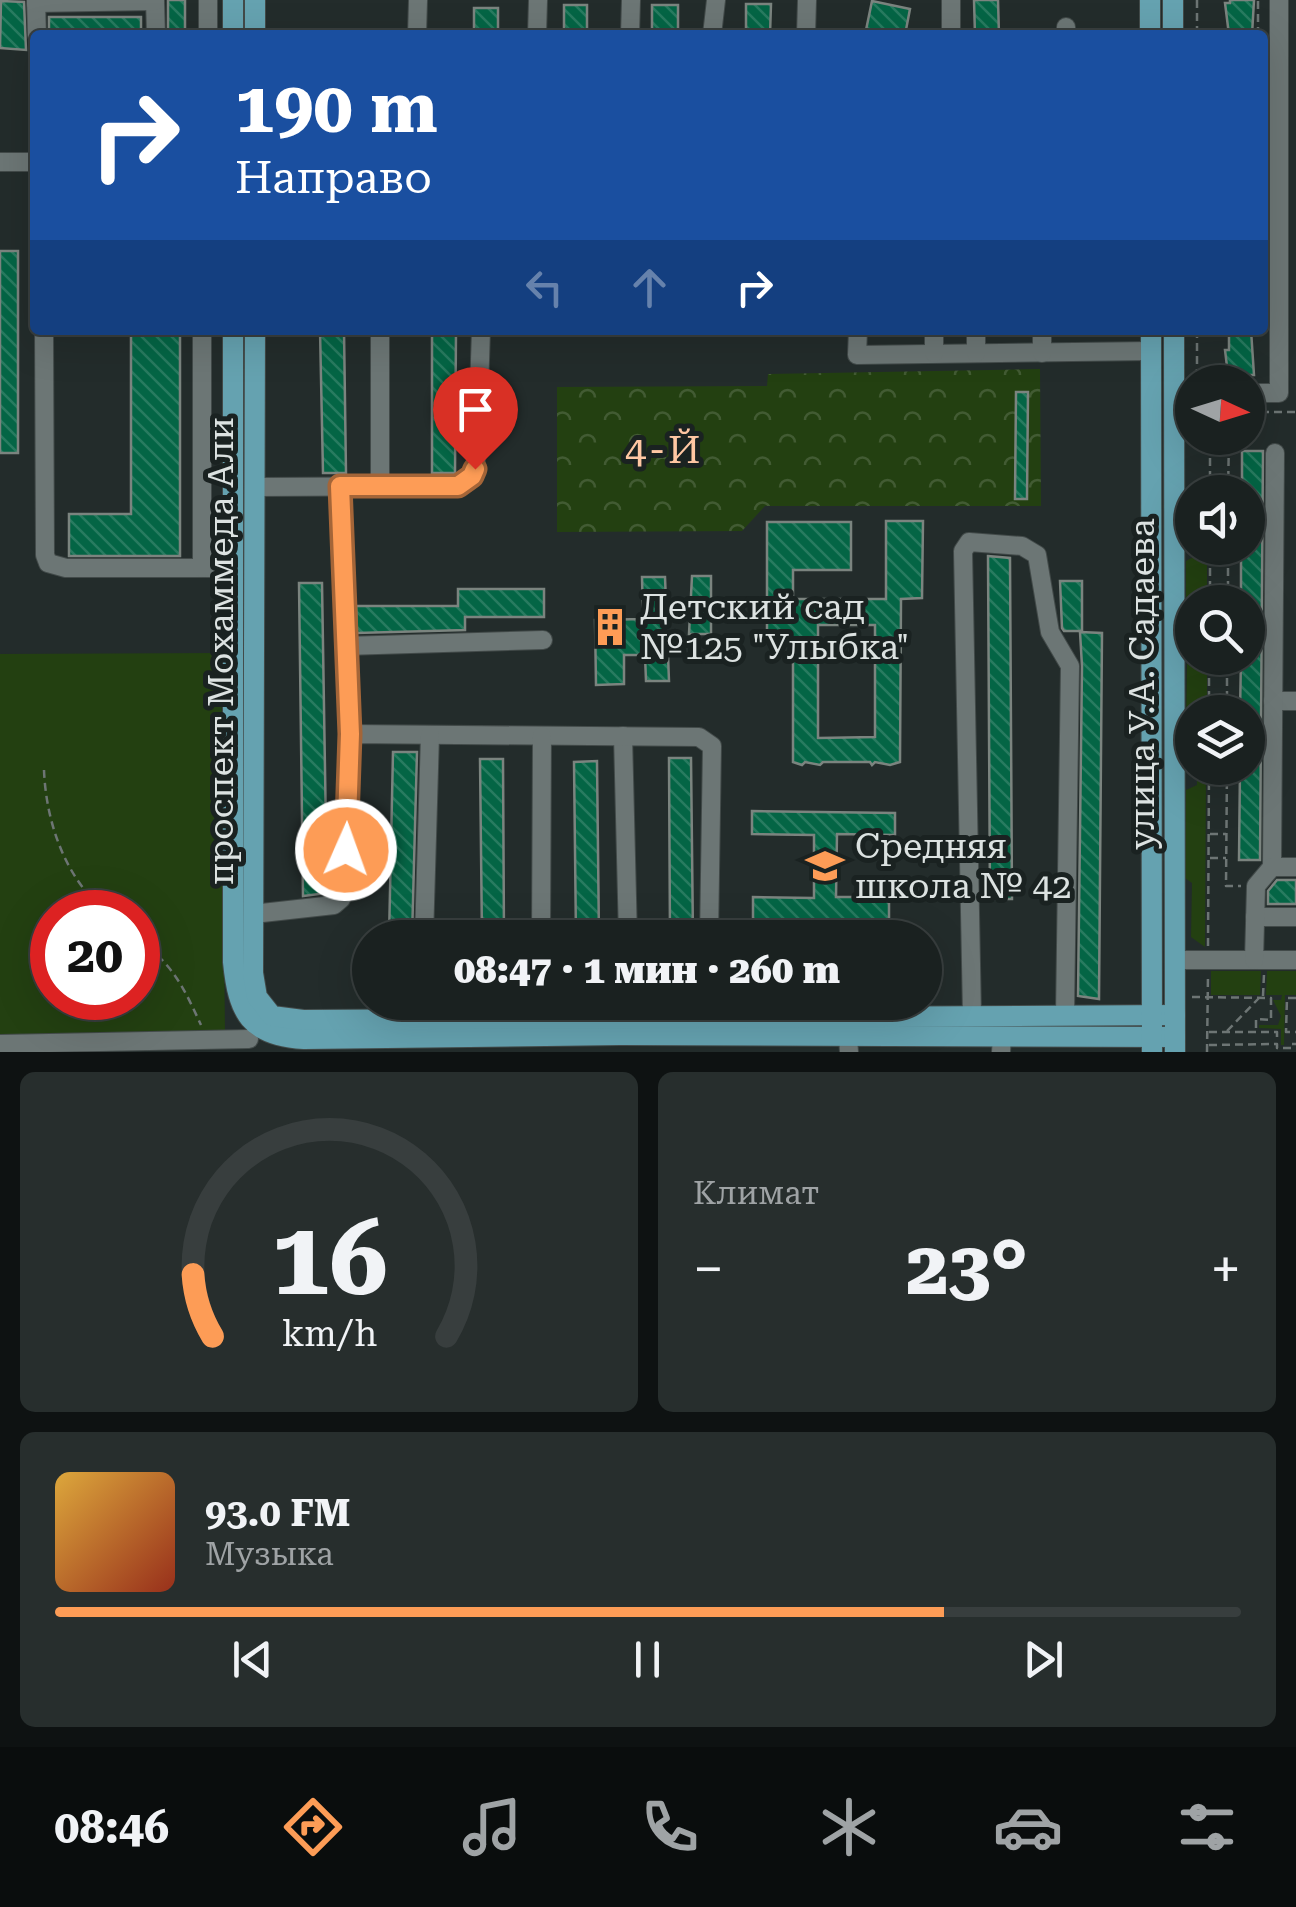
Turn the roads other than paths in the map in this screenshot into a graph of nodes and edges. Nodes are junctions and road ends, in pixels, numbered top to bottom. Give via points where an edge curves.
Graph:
1 (155, 0) edge
2 (208, 0) edge
3 (233, 0) edge
4 (255, 0) edge
5 (418, 0) edge
6 (538, 0) edge
7 (630, 0) edge
8 (716, 0) edge
9 (806, 0) edge
10 (951, 0) edge
11 (1150, 0) edge
12 (1173, 0) edge
13 (1279, 0) edge
14 (36, 2) edge
15 (37, 30) edge
16 (156, 30) edge
17 (208, 30) edge
18 (233, 30) edge
19 (255, 30) edge
20 (418, 30) edge
21 (537, 30) edge
22 (630, 30) edge
23 (713, 30) edge
24 (806, 30) edge
25 (951, 30) edge
26 (1150, 30) edge
27 (1173, 30) edge
28 (0, 162) edge
29 (30, 162) edge
30 (44, 335) edge
31 (202, 335) edge
32 (232, 335) edge
33 (255, 335) edge
34 (380, 335) edge
35 (481, 335) edge
36 (858, 335) edge
37 (934, 335) edge
38 (976, 335) edge
39 (1042, 335) edge
40 (1175, 335) edge
41 (1151, 341) edge
42 (934, 353) junction
43 (1042, 353) junction
44 (976, 354) junction
45 (1179, 365) edge
46 (1265, 393) edge
47 (1275, 454) dead end
48 (1183, 455) edge
49 (340, 486) junction
50 (380, 486) junction
51 (254, 487) junction
52 (202, 568) junction
53 (232, 568) junction
54 (1184, 585) edge
55 (543, 640) dead end
56 (345, 646) junction
57 (1183, 675) edge
58 (1273, 701) junction
59 (1296, 701) edge
60 (350, 734) junction
61 (430, 735) junction
62 (542, 736) junction
63 (623, 736) junction
64 (1272, 867) junction
65 (1296, 867) edge
66 (254, 914) junction
67 (1255, 917) junction
68 (1296, 917) edge
69 (425, 920) edge
70 (541, 920) edge
71 (628, 920) edge
72 (709, 920) edge
73 (1176, 960) junction
74 (1296, 960) edge
75 (1259, 966) junction
76 (256, 998) junction
77 (1175, 1006) junction
78 (972, 1015) junction
79 (1065, 1015) junction
80 (1153, 1015) junction
81 (491, 1035) edge
82 (249, 1038) edge
83 (661, 1043) edge
84 (0, 1044) edge
85 (517, 1044) edge
86 (588, 1044) edge
87 (736, 1044) edge
88 (849, 1044) edge
89 (1002, 1044) edge
90 (1152, 1044) edge
91 (1175, 1045) edge

1 - 14 street
1 - 16 street
2 - 17 street
3 - 18 main road
4 - 19 main road
5 - 20 street
6 - 21 street
7 - 22 street
8 - 23 street
9 - 24 street
10 - 25 street
11 - 26 main road
12 - 27 main road
13 - 46 street via 1279,393
14 - 15 street
28 - 29 street
30 - 52 street via 48,562 66,568
31 - 52 street
32 - 53 main road, проспект Мохаммеда Али
33 - 51 main road, проспект Мохаммеда Али
34 - 50 street
35 - 50 street via 472,476 458,486
36 - 42 street via 857,355
37 - 42 street
38 - 44 street
39 - 43 street
40 - 45 main road, улица У.А. Садаева
41 - 43 street
41 - 80 main road, улица У.А. Садаева
42 - 44 street
43 - 44 street
47 - 58 street
48 - 54 main road, улица У.А. Садаева
49 - 50 street
49 - 51 street
49 - 56 street
51 - 66 main road, проспект Мохаммеда Али
52 - 53 street
53 - 82 main road, проспект Мохаммеда Али via 234,962
55 - 56 street
56 - 60 street
57 - 73 main road, улица У.А. Садаева
58 - 59 street
58 - 64 street
60 - 61 street
60 - 66 street via 342,899
61 - 62 street
61 - 69 street
62 - 63 street
62 - 70 street
63 - 71 street
63 - 72 street via 699,738 712,746
64 - 65 street
64 - 67 street via 1256,886
66 - 76 main road, проспект Мохаммеда Али
67 - 68 street
67 - 75 street
73 - 75 street
73 - 77 main road, улица У.А. Садаева
74 - 75 street
76 - 81 main road via 272,1016 284,1018
76 - 82 street
77 - 80 main road
77 - 91 main road, улица У.А. Садаева
78 - 79 main road
78 - 79 street via 963,552 970,542 1022,546 1037,555 1050,632 1070,666
78 - 81 main road
79 - 80 main road
80 - 90 main road, улица У.А. Садаева
81 - 82 main road via 281,1038 262,1031
81 - 85 main road
82 - 84 street
83 - 86 main road
83 - 87 main road
85 - 86 main road
87 - 88 main road
88 - 89 main road
89 - 90 main road
90 - 91 main road

